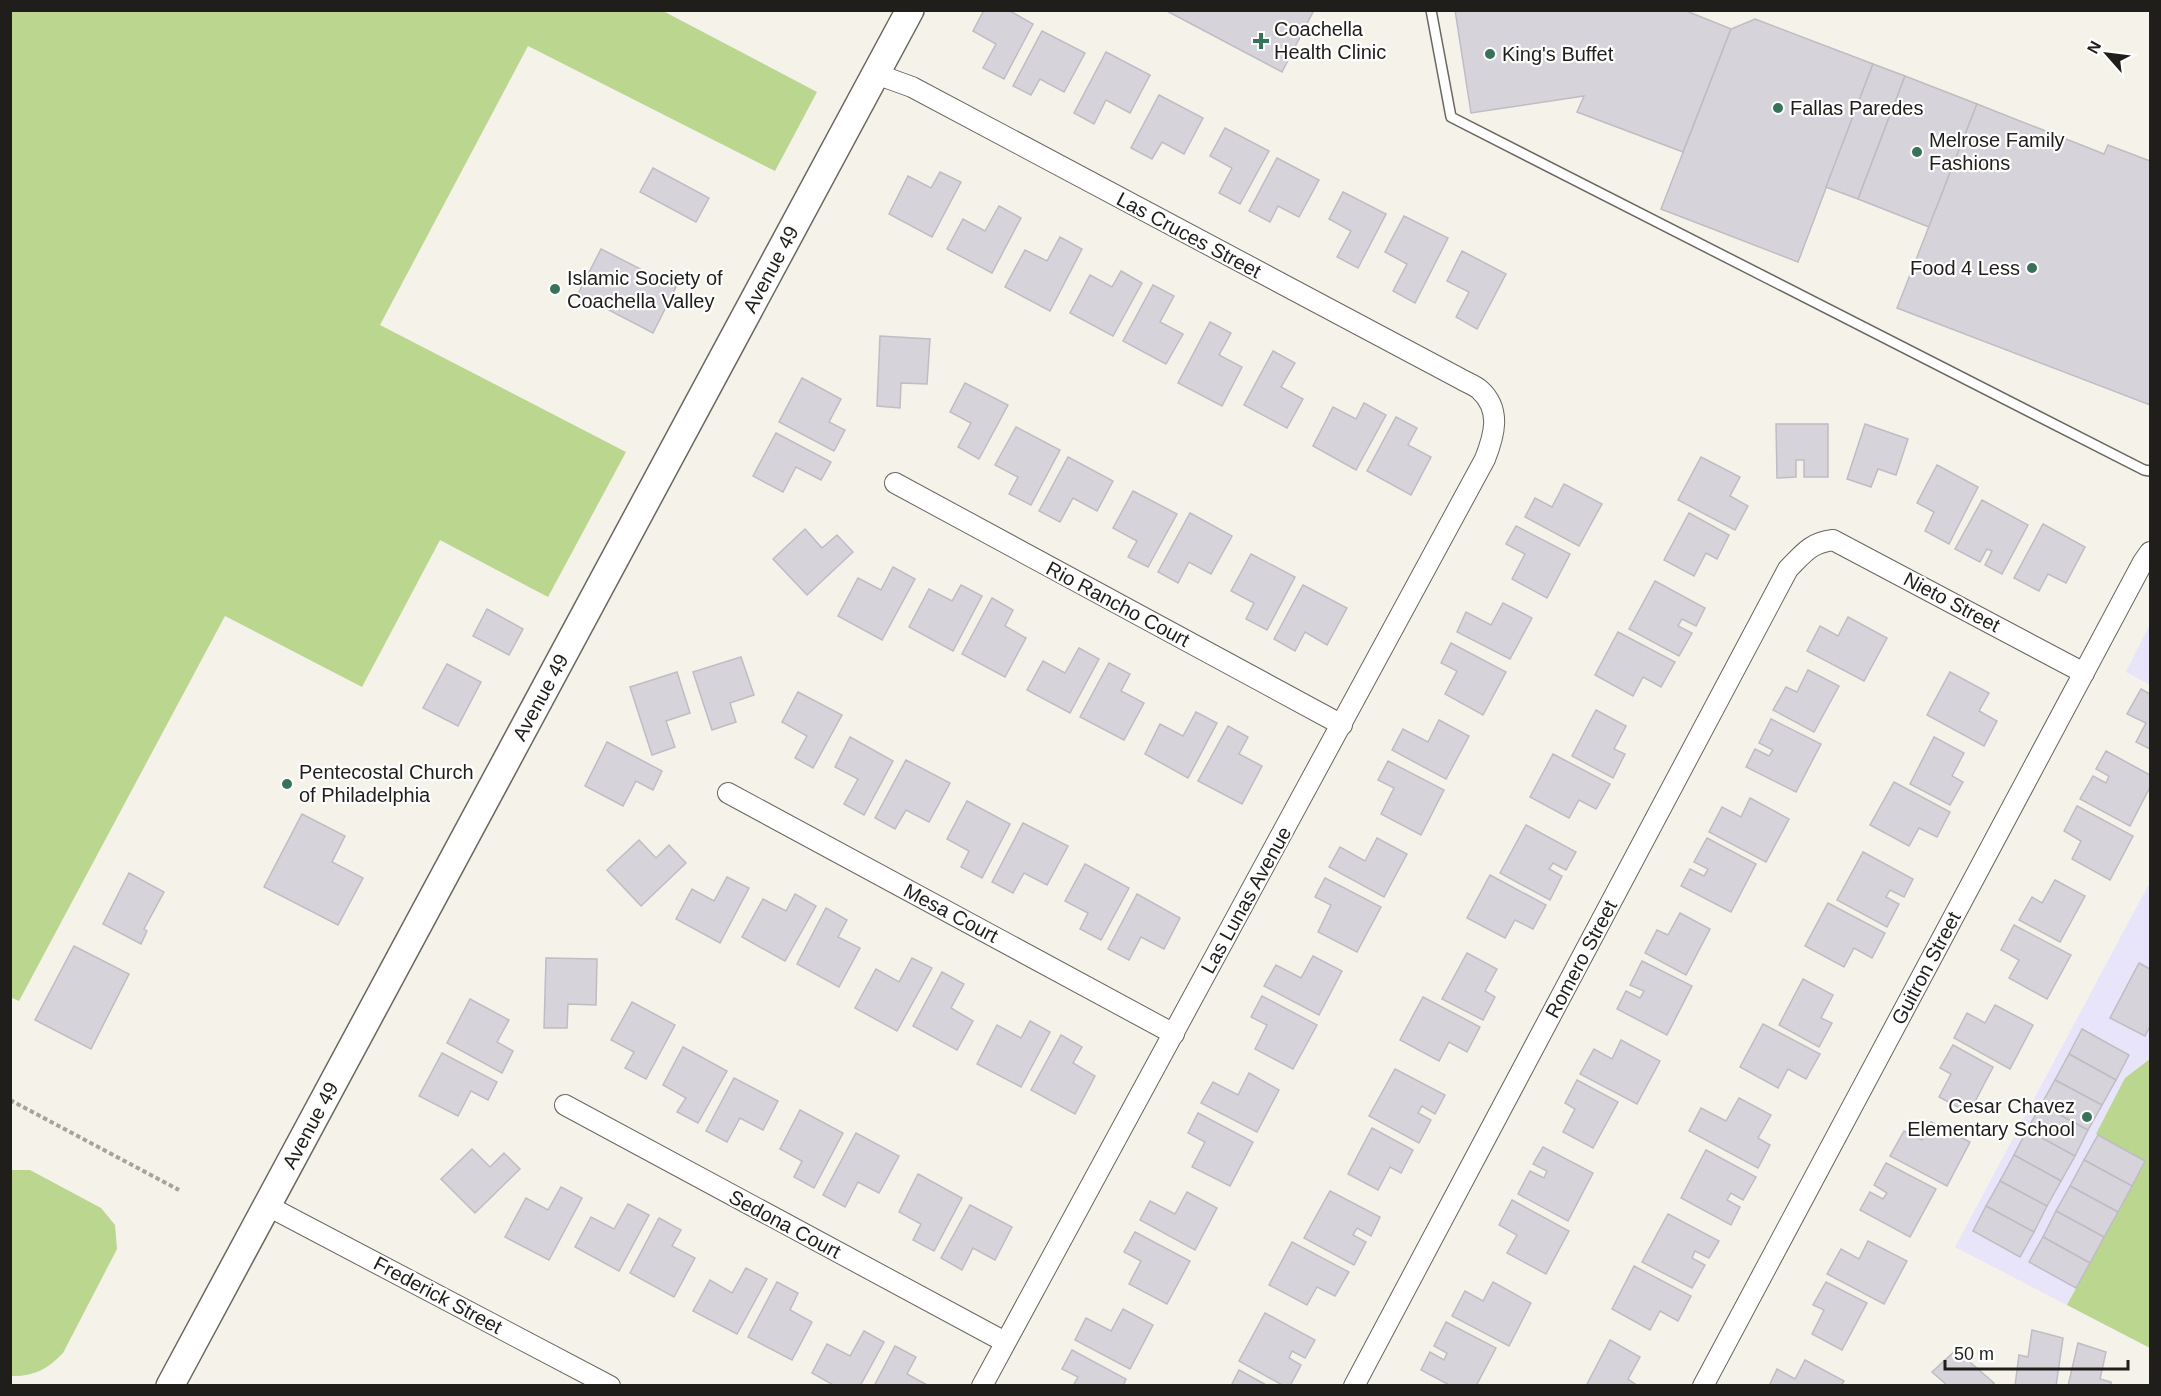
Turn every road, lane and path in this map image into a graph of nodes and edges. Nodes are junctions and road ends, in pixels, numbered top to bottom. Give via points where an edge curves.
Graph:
1 (910, 10) edge
2 (1431, 10) edge
3 (876, 74) junction
4 (1493, 408) joint
5 (2151, 471) edge
6 (895, 483) dead end
7 (1819, 542) joint
8 (2151, 552) edge
9 (2084, 673) junction
10 (1341, 725) junction
11 (728, 793) dead end
12 (1174, 1034) junction
13 (10, 1100) edge
14 (565, 1106) dead end
15 (179, 1190) dead end
16 (266, 1205) junction
17 (1005, 1342) junction
18 (170, 1386) edge
19 (610, 1386) edge
20 (982, 1386) edge
21 (1354, 1386) edge
22 (1703, 1386) edge

1 - 3 street, Avenue 49
2 - 5 lane via 1451,117
3 - 4 street, Las Cruces Street via 912,87 1459,378 1480,390
3 - 16 street, Avenue 49
4 - 10 street, Las Lunas Avenue via 1494,434 1485,459
6 - 10 street, Rio Rancho Court
7 - 9 street, Nieto Street via 1833,540 1851,548
7 - 21 street, Romero Street via 1788,569
8 - 9 street, Guitron Street
9 - 22 street, Guitron Street
10 - 12 street, Las Lunas Avenue
11 - 12 street, Mesa Court
12 - 17 street, Las Lunas Avenue
13 - 15 path
14 - 17 street, Sedona Court
16 - 18 street, Avenue 49
16 - 19 street, Frederick Street
17 - 20 street, Las Lunas Avenue

